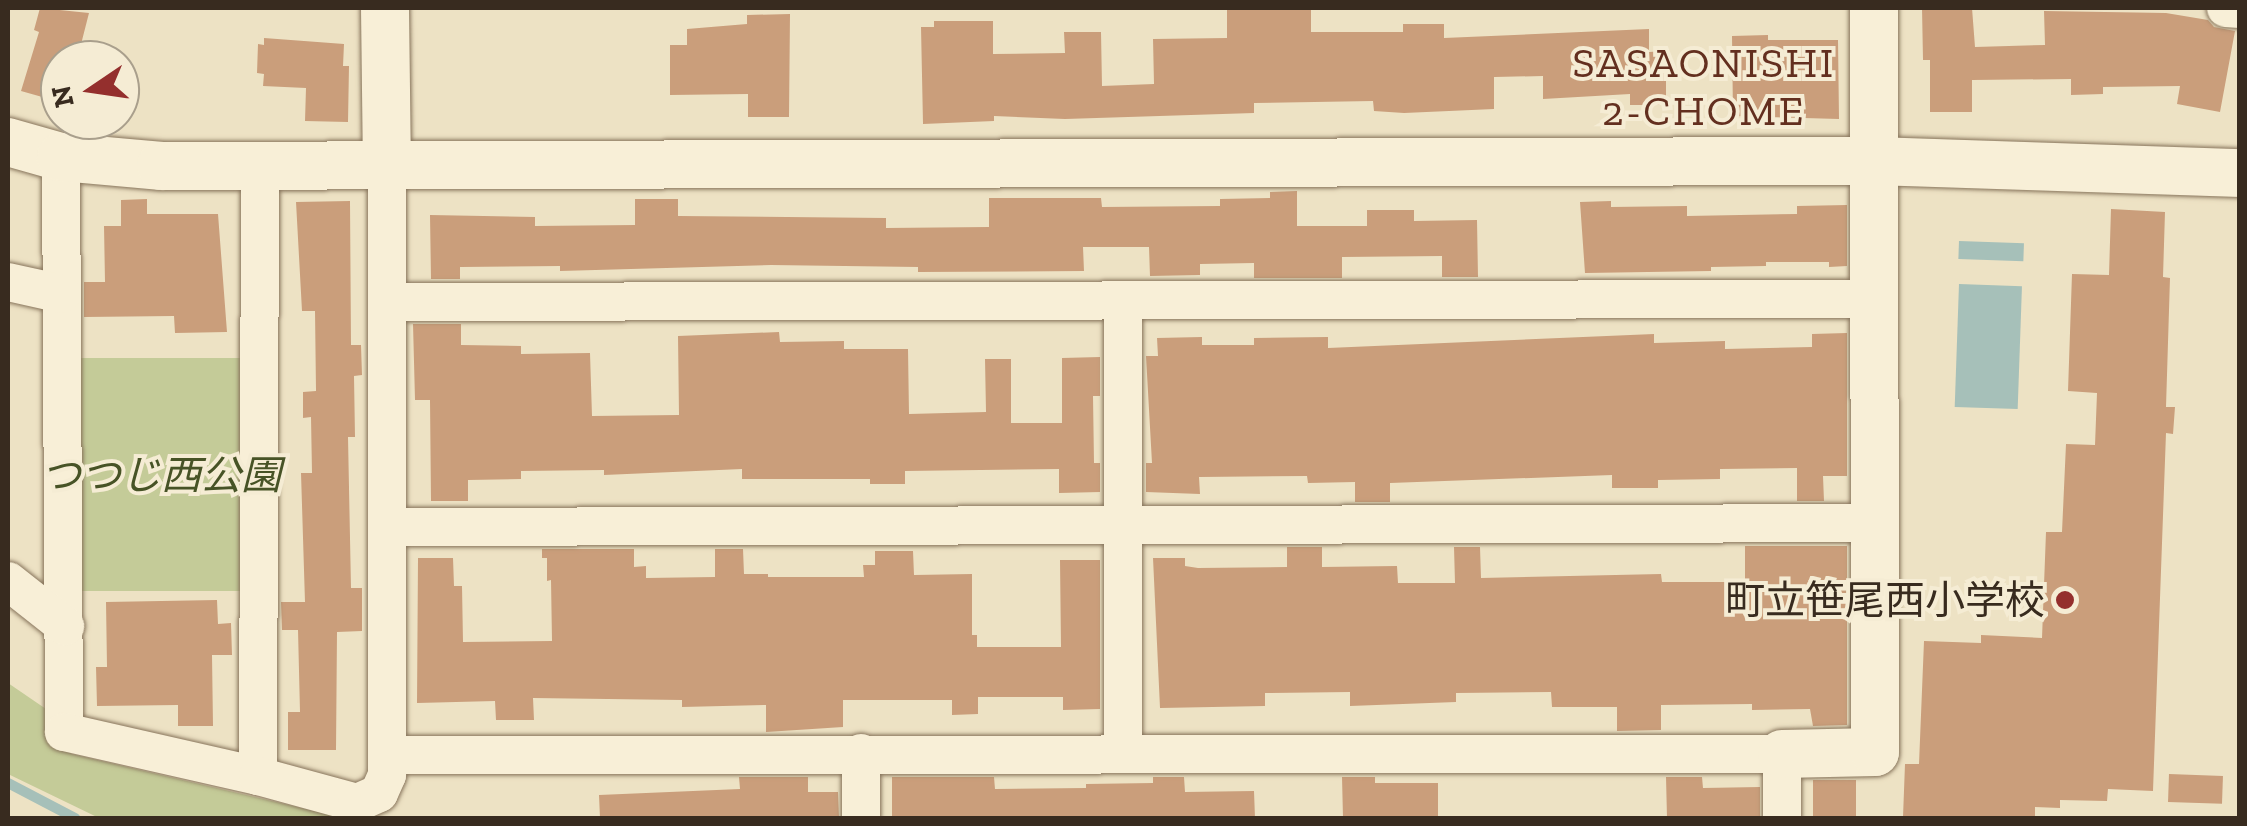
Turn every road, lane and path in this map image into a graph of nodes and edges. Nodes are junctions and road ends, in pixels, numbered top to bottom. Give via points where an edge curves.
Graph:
1 (385, 8) edge
2 (1874, 8) edge
3 (2226, 8) edge
4 (2240, 9) edge
5 (8, 142) edge
6 (61, 157) junction
7 (1876, 161) junction
8 (260, 167) junction
9 (386, 168) junction
10 (2240, 173) edge
11 (8, 282) edge
12 (62, 294) junction
13 (1876, 298) junction
14 (388, 302) junction
15 (1123, 302) junction
16 (1876, 523) junction
17 (388, 527) junction
18 (1124, 528) junction
19 (8, 581) edge
20 (65, 626) junction
21 (862, 753) junction
22 (1123, 753) junction
23 (1782, 754) junction
24 (386, 755) junction
25 (258, 776) junction
26 (357, 811) edge
27 (861, 818) edge
28 (1782, 818) edge

1 - 9 street
2 - 7 street
3 - 4 street
5 - 6 street
6 - 8 street
6 - 12 street
7 - 9 street
7 - 10 street
7 - 13 street
8 - 9 street
8 - 25 street
9 - 14 street
11 - 12 street
12 - 20 street
13 - 15 street
13 - 16 street
14 - 15 street
14 - 17 street
15 - 18 street
16 - 18 street
16 - 23 street via 1875,752
17 - 18 street
17 - 24 street
18 - 22 street
19 - 20 street
20 - 25 street via 64,732
21 - 22 street
21 - 24 street
21 - 27 street
22 - 23 street
23 - 28 street
24 - 26 street via 378,793
25 - 26 street

